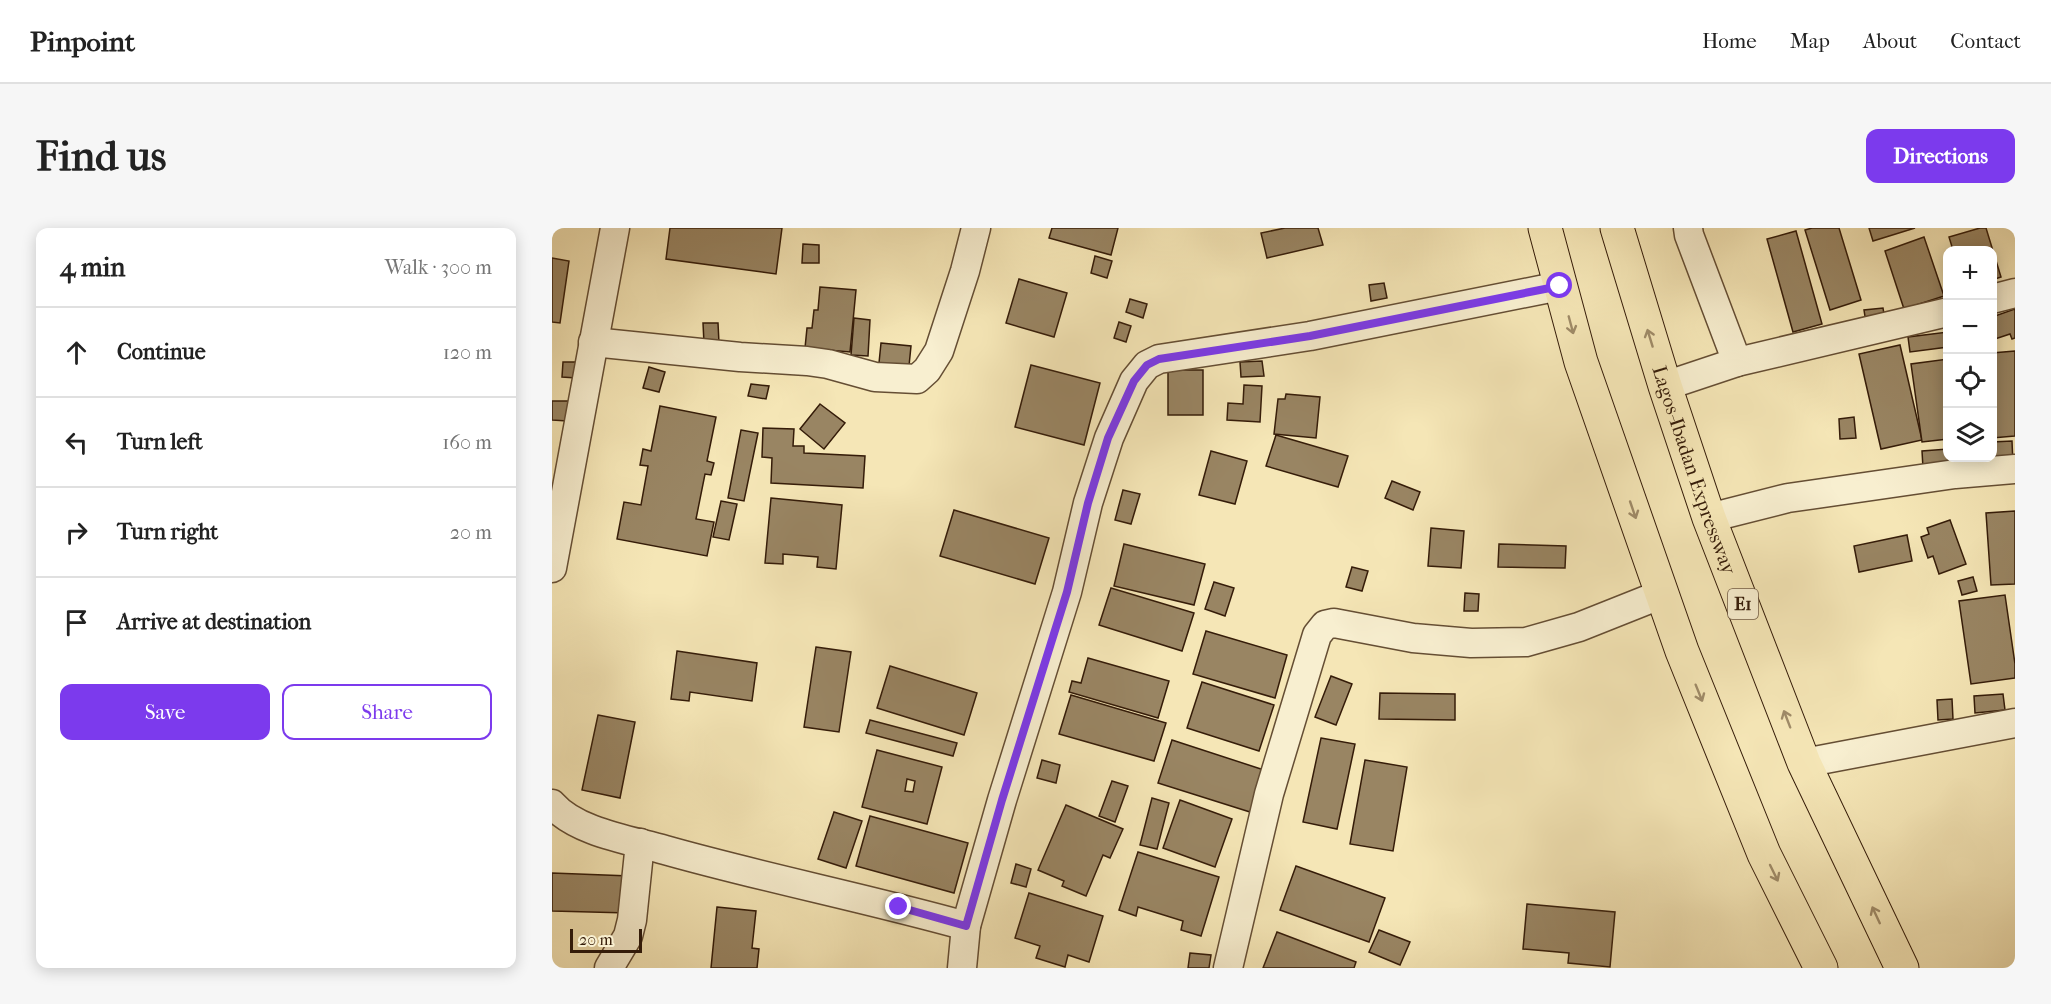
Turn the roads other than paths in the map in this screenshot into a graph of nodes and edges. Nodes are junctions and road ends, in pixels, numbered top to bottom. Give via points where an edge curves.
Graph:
1 (615, 228) edge
2 (976, 228) edge
3 (1545, 228) edge
4 (1617, 228) edge
5 (1688, 228) edge
6 (1560, 286) junction
7 (2015, 293) edge
8 (1997, 298) edge
9 (1943, 313) edge
10 (593, 342) junction
11 (1737, 362) junction
12 (1665, 386) junction
13 (2015, 469) edge
14 (1709, 518) junction
15 (552, 568) edge
16 (1662, 594) junction
17 (2015, 723) edge
18 (1804, 763) junction
19 (552, 804) edge
20 (640, 843) junction
21 (966, 926) junction
22 (609, 968) edge
23 (962, 968) edge
24 (1228, 968) edge
25 (1821, 968) edge
26 (1902, 968) edge

1 - 10 street
2 - 10 street via 939,351 916,379 875,377 807,361
3 - 6 highway
12 -> 4 highway, Lagos-Ibadan Expressway / E1
5 - 11 street
6 -> 16 highway via 1581,362
6 - 21 street via 1310,336 1159,359 1147,365 1134,381 1108,438 1067,592
7 - 8 street
9 - 11 street
10 - 15 street
11 - 12 street
12 - 14 highway, Lagos-Ibadan Expressway / E1
13 - 14 street via 1788,498
18 -> 14 highway, Lagos-Ibadan Expressway / E1
16 - 24 street via 1579,627 1526,642 1471,643 1413,638 1335,623 1325,625 1317,635 1269,794
16 -> 25 highway via 1764,854
17 - 18 street
26 -> 18 highway, Lagos-Ibadan Expressway / E1
19 - 20 street via 560,814 592,829
20 - 21 street via 745,873
20 - 22 street via 636,898 628,936
21 - 23 street

